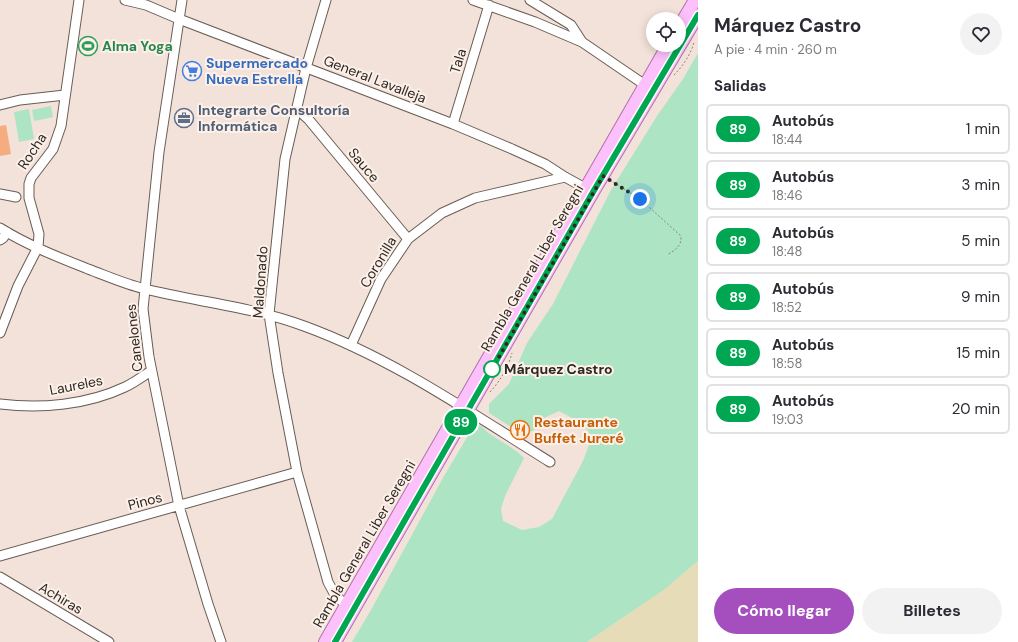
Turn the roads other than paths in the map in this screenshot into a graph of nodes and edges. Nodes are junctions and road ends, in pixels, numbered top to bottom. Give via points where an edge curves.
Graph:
1 (79, 0) edge
2 (125, 0) edge
3 (182, 0) edge
4 (326, 0) edge
5 (473, 0) edge
6 (530, 0) edge
7 (490, 5) junction
8 (694, 6) edge
9 (686, 17) edge
10 (179, 19) junction
11 (582, 42) junction
12 (664, 52) edge
13 (306, 68) junction
14 (645, 85) junction
15 (65, 95) junction
16 (0, 105) edge
17 (297, 109) junction
18 (453, 124) junction
19 (565, 178) junction
20 (585, 188) junction
21 (0, 194) edge
22 (16, 197) dead end
23 (4, 230) edge
24 (408, 239) junction
25 (0, 240) edge
26 (38, 247) junction
27 (144, 288) junction
28 (269, 314) junction
29 (0, 333) edge
30 (351, 346) junction
31 (151, 371) junction
32 (0, 404) edge
33 (464, 408) junction
34 (550, 462) dead end
35 (297, 472) junction
36 (179, 506) junction
37 (0, 556) edge
38 (0, 577) edge
39 (346, 605) junction
40 (109, 642) edge
41 (221, 642) edge
42 (325, 642) edge
43 (335, 642) edge

1 - 15 street, Rocha
2 - 10 street, General Lavalleja via 146,5
3 - 10 street, Canelones
4 - 13 street, Maldonado
5 - 7 street
6 - 11 street via 571,25
7 - 11 street
7 - 18 street, Tala
8 - 9 main road, Rambla General Liber Seregni
8 - 33 main road, Rambla General Liber Seregni via 603,176
10 - 13 street, General Lavalleja
10 - 27 street, Canelones via 159,152
11 - 14 street
12 - 14 main road, Rambla General Liber Seregni
13 - 17 street, Maldonado
13 - 18 street, General Lavalleja
14 - 20 main road, Rambla General Liber Seregni
15 - 16 street
15 - 26 street, Rocha via 58,137 53,149 29,184 29,198 39,234
17 - 24 street, Sauce
17 - 28 street, Maldonado via 285,159
18 - 19 street, General Lavalleja via 545,164
19 - 20 street, General Lavalleja
19 - 24 street, Coronilla via 475,198 442,213
20 - 33 main road, Rambla General Liber Seregni
21 - 22 street
23 - 25 street via 3,238
23 - 26 street
24 - 30 street, Coronilla via 381,279
26 - 27 street via 54,256
26 - 29 street, Rocha via 18,286
27 - 28 street
27 - 31 street, Canelones via 144,316
28 - 30 street
28 - 35 street, Maldonado
30 - 33 street via 401,371
31 - 32 street, Laureles via 107,395 87,400 45,405
31 - 36 street, Canelones
33 - 34 street
33 - 39 main road, Rambla General Liber Seregni
33 - 43 main road, Rambla General Liber Seregni
35 - 36 street, Pinos
35 - 39 street, Maldonado via 328,582 335,595
36 - 37 street, Pinos
36 - 41 street, Canelones
38 - 40 street, Achiras
39 - 42 main road, Rambla General Liber Seregni

